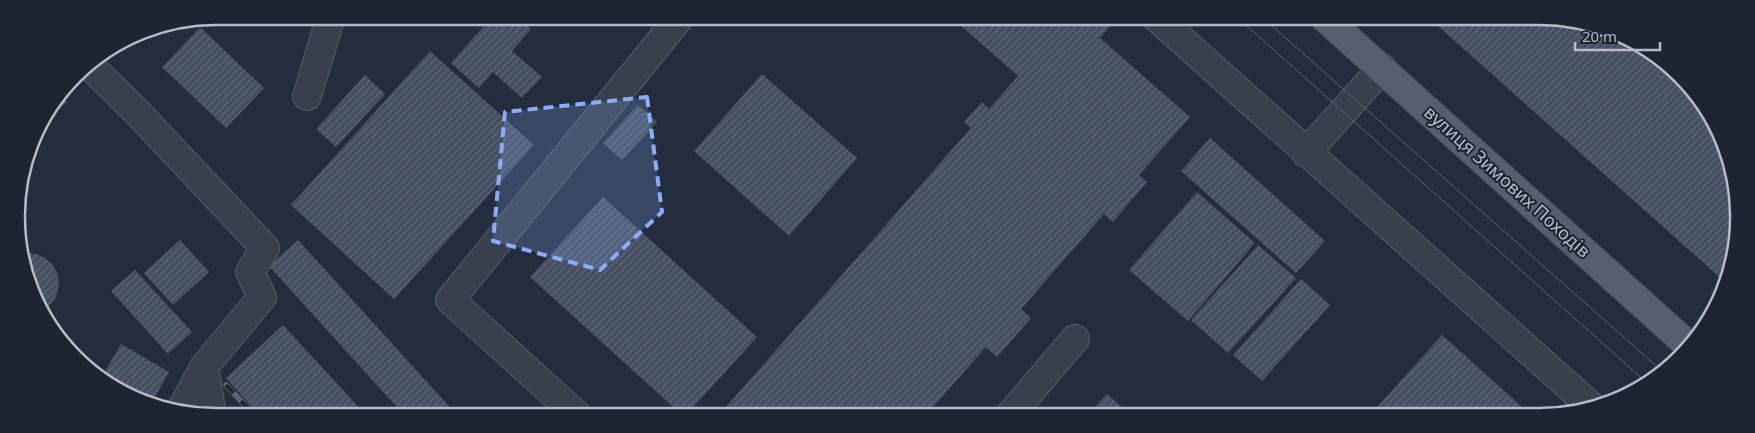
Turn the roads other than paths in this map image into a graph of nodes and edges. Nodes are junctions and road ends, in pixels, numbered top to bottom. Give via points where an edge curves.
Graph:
1 (328, 25) edge
2 (673, 25) edge
3 (1164, 25) edge
4 (1333, 25) edge
5 (1382, 68) junction
6 (94, 70) edge
7 (307, 96) dead end
8 (1306, 153) junction
9 (1075, 339) dead end
10 (1683, 342) edge
11 (204, 367) junction
12 (1586, 402) edge
13 (184, 405) edge
14 (211, 408) edge
15 (569, 408) edge
16 (1016, 408) edge

1 - 7 lane
2 - 15 lane via 450,300
3 - 8 lane
4 - 5 main road, вулиця Зимових Походів
5 - 8 lane
5 - 10 main road, вулиця Зимових Походів
6 - 11 lane via 265,248 250,272 262,297
8 - 12 lane
9 - 16 lane
11 - 13 lane
11 - 14 lane

